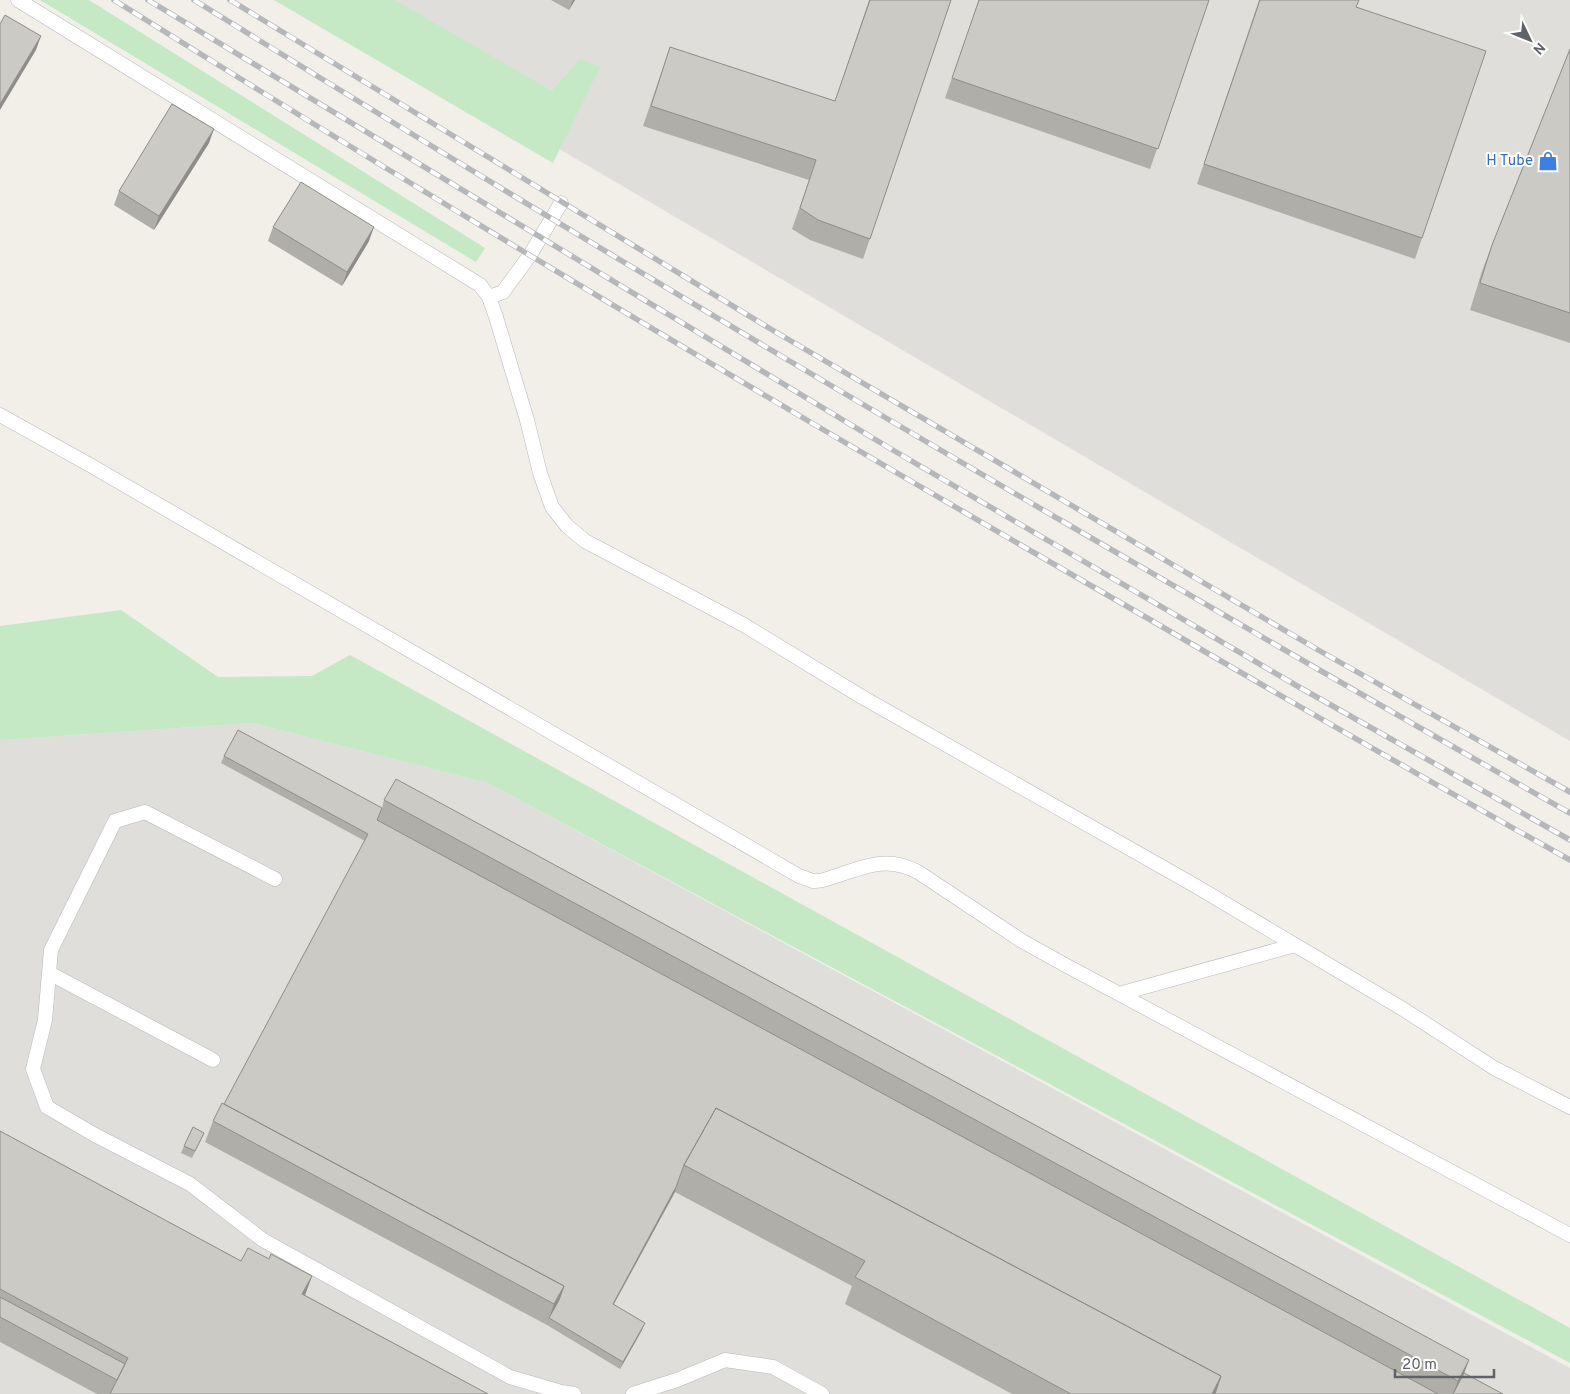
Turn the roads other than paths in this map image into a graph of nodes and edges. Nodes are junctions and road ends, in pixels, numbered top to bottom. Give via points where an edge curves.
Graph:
1 (18, 0) edge
2 (561, 203) dead end
3 (489, 297) junction
4 (0, 415) edge
5 (275, 879) dead end
6 (1295, 945) junction
7 (49, 973) junction
8 (1119, 994) junction
9 (213, 1060) dead end
10 (1570, 1107) edge
11 (1570, 1235) edge
12 (574, 1394) edge
13 (633, 1394) edge
14 (822, 1394) edge

1 - 3 lane via 480,285
2 - 3 lane via 503,292
3 - 6 lane via 552,507 585,541 744,625 862,697
4 - 8 lane via 799,876 814,881 867,865 891,863 906,866 1022,941
5 - 7 lane via 145,812 115,821 52,950
6 - 8 lane
6 - 10 lane via 1494,1068
7 - 9 lane
7 - 12 lane via 45,1020 33,1069 47,1107 190,1184 263,1240 510,1377
8 - 11 lane
13 - 14 lane via 725,1360 773,1367

